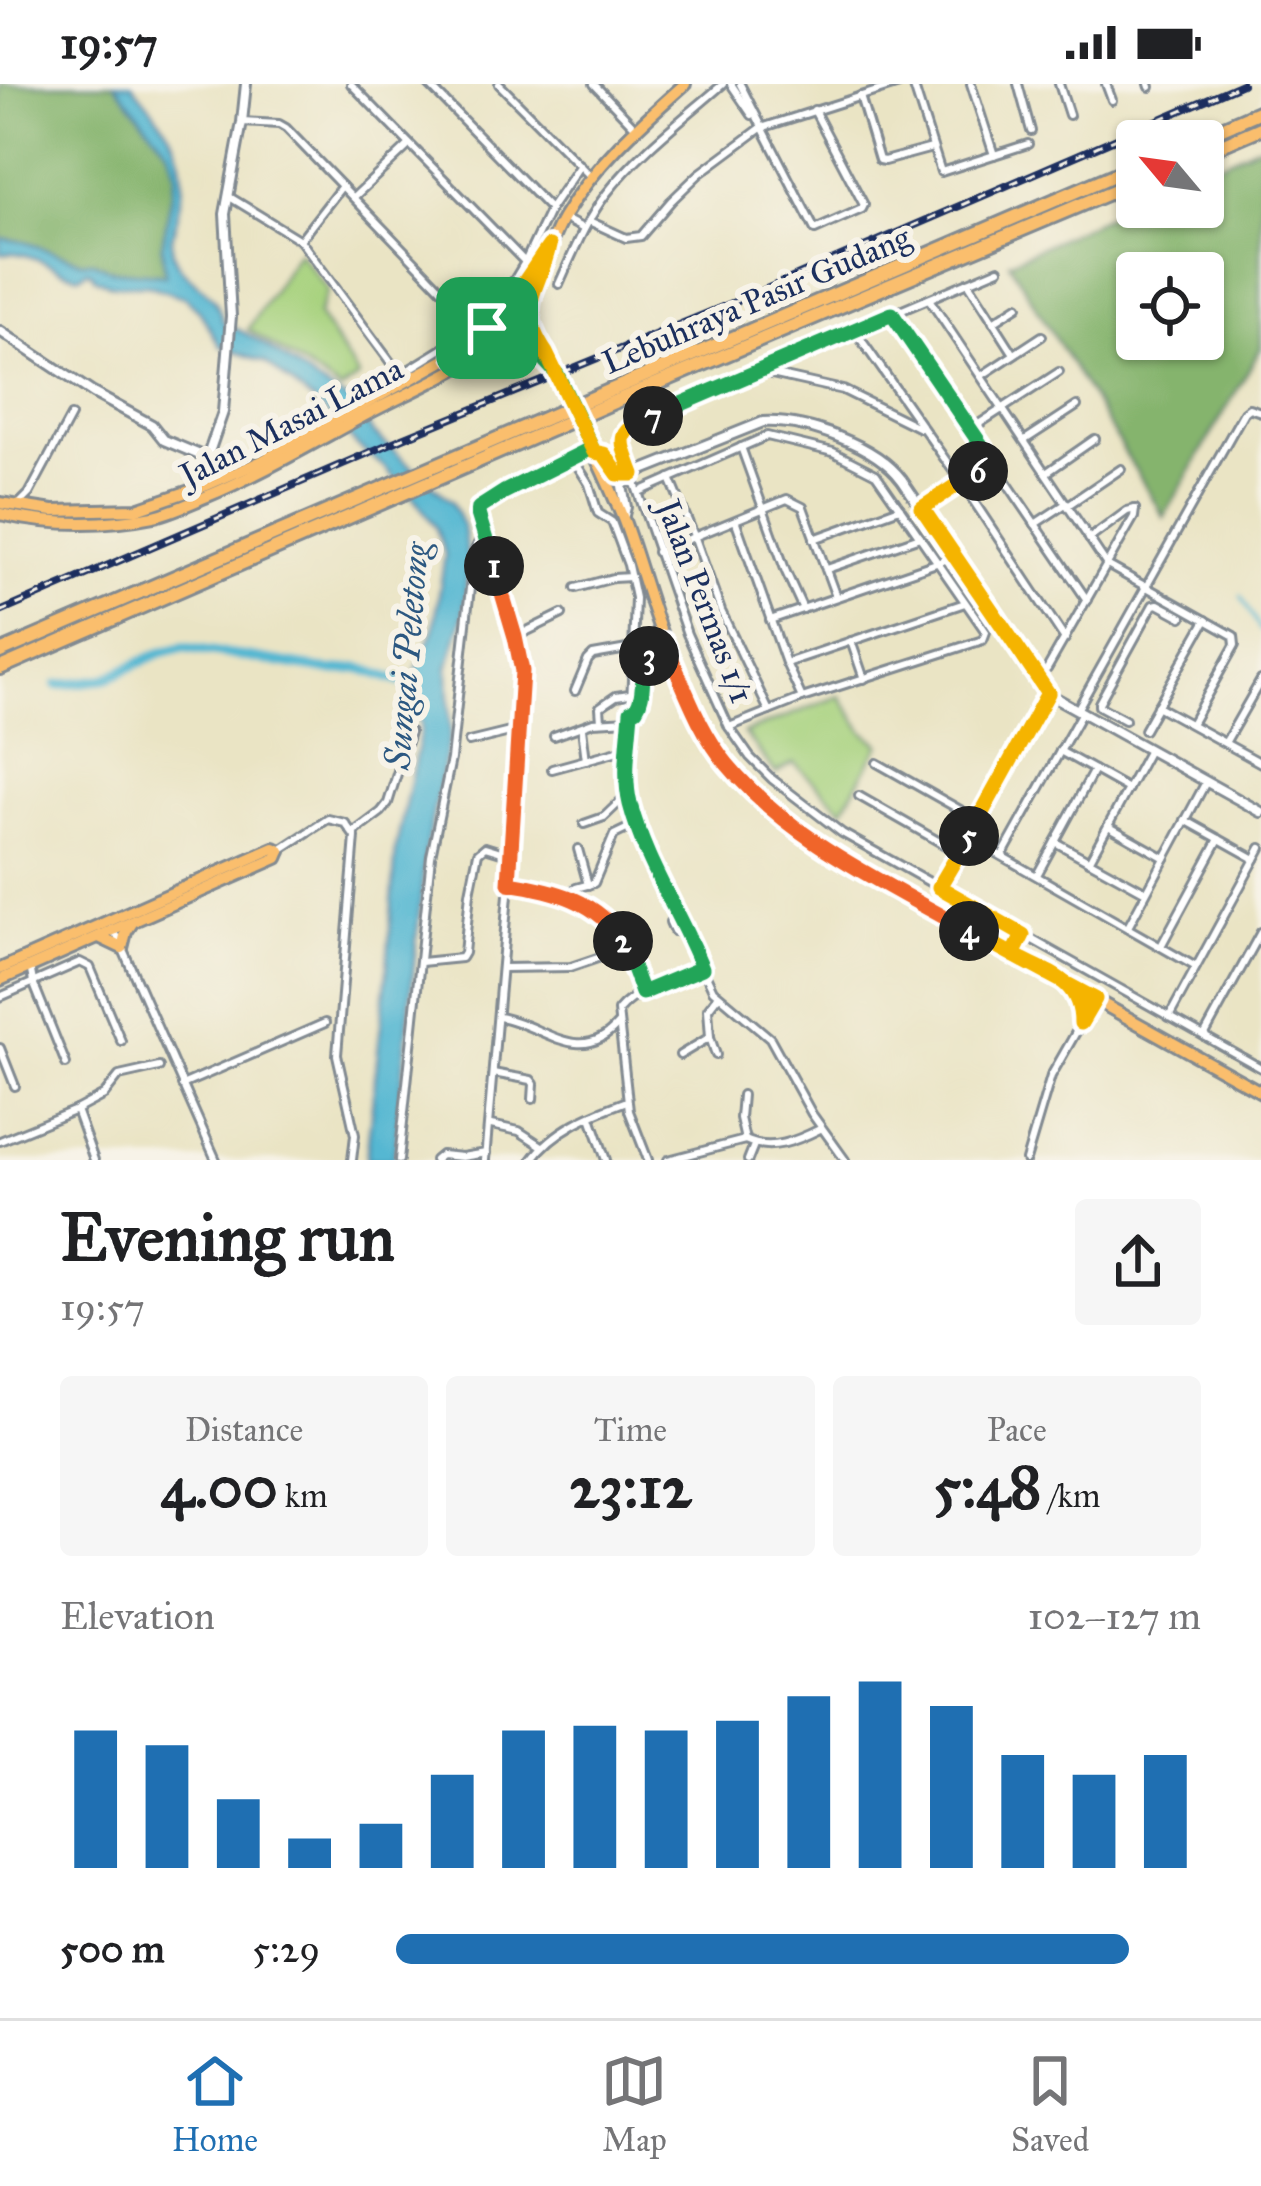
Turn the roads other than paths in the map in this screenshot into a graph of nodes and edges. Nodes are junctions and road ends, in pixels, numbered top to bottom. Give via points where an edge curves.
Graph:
1 (246, 84) edge
2 (351, 84) edge
3 (428, 84) edge
4 (499, 84) edge
5 (594, 84) edge
6 (685, 84) edge
7 (727, 84) edge
8 (740, 84) edge
9 (899, 84) edge
10 (913, 84) edge
11 (970, 84) edge
12 (1018, 84) edge
13 (1059, 84) edge
14 (1106, 84) edge
15 (860, 96) junction
16 (1112, 100) dead end
17 (814, 110) junction
18 (1261, 111) edge
19 (1069, 115) dead end
20 (755, 117) junction
21 (242, 122) junction
22 (1224, 127) edge
23 (636, 128) junction
24 (760, 128) junction
25 (1261, 128) edge
26 (1031, 131) dead end
27 (1028, 144) dead end
28 (1224, 144) edge
29 (409, 145) junction
30 (932, 148) junction
31 (994, 156) junction
32 (580, 166) junction
33 (1116, 174) edge
34 (591, 177) junction
35 (343, 185) junction
36 (1116, 191) edge
37 (228, 196) junction
38 (354, 197) junction
39 (550, 209) junction
40 (563, 218) junction
41 (587, 225) junction
42 (300, 240) junction
43 (549, 246) junction
44 (531, 262) junction
45 (999, 269) dead end
46 (968, 282) junction
47 (559, 284) dead end
48 (534, 288) junction
49 (929, 299) junction
50 (1018, 306) dead end
51 (892, 314) junction
52 (515, 320) junction
53 (994, 322) junction
54 (478, 327) junction
55 (855, 331) junction
56 (1, 335) edge
57 (1042, 336) dead end
58 (536, 345) junction
59 (486, 348) junction
60 (1014, 354) junction
61 (454, 356) junction
62 (758, 370) junction
63 (1059, 372) dead end
64 (981, 376) junction
65 (612, 396) junction
66 (1077, 406) dead end
67 (368, 408) junction
68 (1004, 408) junction
69 (1261, 412) edge
70 (70, 416) dead end
71 (971, 429) junction
72 (328, 430) junction
73 (923, 430) junction
74 (1095, 439) dead end
75 (1025, 440) junction
76 (741, 447) junction
77 (593, 450) junction
78 (572, 457) junction
79 (207, 458) junction
80 (992, 461) junction
81 (1121, 469) dead end
82 (1046, 473) junction
83 (633, 474) junction
84 (670, 478) junction
85 (961, 482) junction
86 (208, 485) junction
87 (639, 492) junction
88 (388, 493) junction
89 (28, 494) junction
90 (0, 503) edge
91 (1067, 504) junction
92 (15, 507) junction
93 (765, 508) junction
94 (900, 508) junction
95 (922, 508) junction
96 (35, 510) junction
97 (0, 514) edge
98 (622, 518) junction
99 (735, 520) junction
100 (1035, 524) junction
101 (484, 534) junction
102 (920, 537) junction
103 (695, 538) junction
104 (1089, 538) junction
105 (814, 539) junction
106 (657, 552) junction
107 (955, 557) junction
108 (938, 563) junction
109 (628, 565) junction
110 (1107, 566) junction
111 (826, 570) junction
112 (613, 578) junction
113 (631, 578) junction
114 (1145, 586) junction
115 (576, 588) dead end
116 (836, 597) junction
117 (1087, 600) junction
118 (966, 602) junction
119 (803, 609) junction
120 (562, 614) dead end
121 (1182, 617) dead end
122 (770, 620) junction
123 (1205, 620) junction
124 (658, 626) junction
125 (515, 637) junction
126 (1065, 639) junction
127 (851, 640) junction
128 (664, 642) junction
129 (1114, 644) junction
130 (633, 648) junction
131 (0, 652) edge
132 (1128, 652) junction
133 (786, 663) junction
134 (644, 664) junction
135 (0, 668) edge
136 (1046, 669) dead end
137 (864, 679) junction
138 (1261, 680) edge
139 (574, 691) dead end
140 (643, 692) junction
141 (1048, 693) junction
142 (632, 694) junction
143 (802, 698) junction
144 (1157, 706) junction
145 (769, 711) junction
146 (1080, 711) junction
147 (631, 715) junction
148 (1125, 720) dead end
149 (602, 721) junction
150 (1191, 724) junction
151 (581, 726) junction
152 (729, 727) junction
153 (518, 730) junction
154 (1144, 730) dead end
155 (410, 732) dead end
156 (554, 736) dead end
157 (469, 742) dead end
158 (1226, 743) junction
159 (629, 748) junction
160 (1149, 750) junction
161 (1060, 751) junction
162 (586, 760) junction
163 (1260, 761) edge
164 (878, 763) dead end
165 (552, 769) dead end
166 (1094, 770) junction
167 (1206, 782) junction
168 (1128, 789) junction
169 (628, 794) junction
170 (860, 796) dead end
171 (1261, 812) edge
172 (978, 820) junction
173 (1186, 820) junction
174 (584, 824) dead end
175 (638, 824) junction
176 (1108, 826) junction
177 (353, 833) junction
178 (968, 837) junction
179 (1219, 839) junction
180 (1055, 842) junction
181 (1261, 848) edge
182 (578, 849) dead end
183 (280, 851) junction
184 (959, 853) junction
185 (511, 855) junction
186 (1002, 856) junction
187 (1165, 858) junction
188 (1255, 859) junction
189 (1089, 861) junction
190 (1036, 875) junction
191 (509, 883) junction
192 (588, 885) junction
193 (939, 887) junction
194 (576, 888) dead end
195 (1146, 892) junction
196 (134, 920) junction
197 (670, 922) dead end
198 (1127, 928) junction
199 (115, 930) junction
200 (684, 930) junction
201 (1261, 932) edge
202 (98, 937) junction
203 (1161, 946) junction
204 (627, 948) junction
205 (421, 962) junction
206 (1196, 967) junction
207 (502, 968) junction
208 (702, 968) junction
209 (0, 969) edge
210 (28, 970) junction
211 (0, 980) edge
212 (1071, 986) junction
213 (642, 993) junction
214 (718, 996) junction
215 (0, 997) edge
216 (1095, 999) junction
217 (1114, 1010) junction
218 (499, 1017) junction
219 (1169, 1017) junction
220 (326, 1023) dead end
221 (1081, 1023) junction
222 (618, 1024) junction
223 (1204, 1036) junction
224 (710, 1037) junction
225 (122, 1041) dead end
226 (0, 1048) edge
227 (1261, 1050) edge
228 (680, 1055) dead end
229 (716, 1055) dead end
230 (66, 1064) dead end
231 (1257, 1066) edge
232 (158, 1067) dead end
233 (494, 1073) junction
234 (182, 1085) junction
235 (15, 1086) dead end
236 (1261, 1092) edge
237 (742, 1095) dead end
238 (533, 1099) dead end
239 (627, 1101) junction
240 (76, 1110) junction
241 (590, 1117) junction
242 (490, 1125) junction
243 (822, 1128) junction
244 (745, 1140) junction
245 (0, 1141) edge
246 (539, 1143) junction
247 (754, 1144) junction
248 (486, 1156) edge
249 (749, 1159) edge
250 (94, 1160) edge
251 (216, 1160) edge
252 (352, 1160) edge
253 (399, 1160) edge
254 (434, 1160) edge
255 (532, 1160) edge
256 (606, 1160) edge
257 (648, 1160) edge
258 (668, 1160) edge
259 (845, 1160) edge
260 (1027, 1160) edge

1 - 21 street
2 - 29 street
3 - 39 street
4 - 32 street
5 - 23 street
6 - 23 main road, Jalan Masai Lama
7 - 20 street
7 - 41 street via 641,154
8 - 20 street
9 - 15 street
10 - 30 street
11 - 31 street
12 - 26 street
13 - 19 street
14 - 16 street
15 - 17 street
15 - 30 street via 879,160
17 - 24 street
17 - 24 street via 864,205 814,230
18 - 22 highway
20 - 24 street
21 - 35 street via 286,128
21 - 37 street
23 - 34 main road, Jalan Masai Lama
24 - 41 street via 699,174 641,236
25 - 28 highway
27 - 31 street
29 - 38 street
29 - 44 street
30 - 31 street via 941,172
32 - 34 street
32 - 39 street
33 - 65 highway, Lebuhraya Pasir Gudang
34 - 40 main road, Jalan Masai Lama
35 - 38 street
35 - 42 street
36 - 65 highway, Lebuhraya Pasir Gudang
37 - 42 street
37 - 79 street via 227,366
38 - 54 street
39 - 44 street
40 - 41 street
40 - 43 main road, Jalan Masai Lama
41 - 47 street
42 - 54 street via 400,375
43 - 44 main road
43 - 48 main road, Jalan Masai Lama
44 - 52 main road, Jalan Masai Lama
44 - 54 street
44 - 61 main road via 497,319
45 - 46 street
46 - 49 street
46 - 53 street
48 - 52 main road, Jalan Masai Lama
48 - 58 main road via 528,317
49 - 51 street
49 - 64 street
50 - 53 street
51 - 55 street
51 - 71 street
52 - 58 main road
52 - 59 main road, Jalan Masai Lama
52 - 61 main road, Jalan Masai Lama
53 - 60 street
55 - 62 street
55 - 73 street
56 - 79 street via 152,425 164,440
57 - 60 street
58 - 59 main road
58 - 77 main road
59 - 67 main road, Jalan Masai Lama
60 - 64 street
61 - 67 main road, Jalan Masai Lama
62 - 73 street via 843,390
62 - 83 street, Jalan Permas 1/1 via 629,426 621,443
63 - 68 street
64 - 68 street
65 - 88 highway, Lebuhraya Pasir Gudang, bridge
66 - 75 street
67 - 72 main road, Jalan Masai Lama
68 - 71 street
68 - 75 street
69 - 114 street via 1244,412
70 - 89 street
71 - 80 street
72 - 86 main road, Jalan Masai Lama
72 - 97 main road, Jalan Masai Lama via 252,478 152,516 50,523
73 - 85 street
74 - 82 street
75 - 82 street
76 - 84 street
76 - 93 street
76 - 94 street via 767,436 833,452 876,474
77 - 78 street
77 - 83 street via 618,474
77 - 98 main road
78 - 101 street via 484,503
78 - 109 street
79 - 86 street
80 - 85 street
80 - 100 street
81 - 91 street
82 - 91 street
83 - 87 street, Jalan Permas 1/1
83 - 95 street via 773,422 876,456
83 - 98 street via 623,482
84 - 87 street
84 - 103 street
85 - 95 street
85 - 126 street
86 - 96 main road, Jalan Masai Lama via 137,509
87 - 106 street, Jalan Permas 1/1
88 - 131 highway, Lebuhraya Pasir Gudang
88 - 135 highway, Lebuhraya Pasir Gudang
89 - 92 street
89 - 96 street
90 - 92 main road, Jalan Masai Lama
91 - 100 street
91 - 104 street
92 - 96 main road, Jalan Masai Lama
93 - 99 street
93 - 105 street via 787,500 803,507
93 - 119 street
94 - 102 street
94 - 105 street
95 - 107 street
98 - 124 main road
99 - 103 street
99 - 122 street
100 - 117 street
101 - 125 street
101 - 205 street via 474,552
102 - 108 street
102 - 111 street
103 - 106 street
103 - 145 street
104 - 110 street
104 - 110 street via 1135,509
105 - 111 street
106 - 152 street, Jalan Permas 1/1
107 - 108 street
107 - 141 street
108 - 116 street
108 - 118 street
109 - 112 street
109 - 113 street
110 - 114 street
110 - 117 street
111 - 116 street
112 - 113 street
112 - 115 street
113 - 130 street
114 - 123 street
114 - 129 street
116 - 119 street
117 - 126 street
118 - 127 street
118 - 137 street via 985,629 983,640
119 - 122 street
120 - 125 street
121 - 132 street via 1153,605
122 - 133 street
123 - 144 street
123 - 150 street via 1236,640
124 - 128 main road
124 - 134 street
125 - 153 street
126 - 136 street
127 - 133 street
127 - 137 street
128 - 134 street
128 - 212 main road via 712,743 786,820
129 - 132 street
129 - 146 street
130 - 139 street via 593,655
130 - 142 street
132 - 148 street via 1098,705
133 - 143 street
134 - 140 street
137 - 143 street
138 - 158 street
140 - 142 street
140 - 147 street
141 - 146 street
141 - 172 street
142 - 147 street
142 - 149 street via 604,701
143 - 145 street
144 - 150 street
144 - 154 street
145 - 152 street
146 - 160 street
146 - 161 street
147 - 149 street
147 - 159 street
149 - 151 street
150 - 158 street
151 - 156 street
151 - 162 street
152 - 193 street, Jalan Permas 1/1 via 772,779 826,822
153 - 157 street
153 - 185 street
155 - 177 street via 388,803
158 - 163 street
159 - 162 street
159 - 169 street
160 - 167 street
160 - 168 street
161 - 166 street
161 - 186 street
162 - 165 street
164 - 172 street
166 - 168 street
166 - 180 street
167 - 171 street
167 - 173 street
168 - 176 street
169 - 174 street
169 - 175 street
170 - 184 street
172 - 178 street
173 - 179 street
173 - 187 street
175 - 192 street via 614,835
175 - 200 street
176 - 187 street
176 - 189 street
177 - 183 street via 328,819
177 - 252 street via 337,1055 355,1135
178 - 184 street
178 - 186 street
179 - 188 street
179 - 203 street
180 - 189 street
180 - 190 street
181 - 188 street
182 - 192 street
183 - 196 main road
183 - 199 main road
184 - 193 street
185 - 191 street
185 - 205 street via 485,847 478,853 461,958
186 - 190 street
187 - 195 street
188 - 206 street
189 - 195 street
190 - 198 street
191 - 204 street via 585,904
191 - 207 street
192 - 194 street
193 - 219 street, Jalan Permas 1/1
195 - 198 street
196 - 199 main road
196 - 199 main road via 125,932
197 - 200 street
198 - 203 street
199 - 202 main road
199 - 202 main road via 114,942
199 - 210 main road
199 - 234 street
200 - 208 street
201 - 223 street
202 - 210 main road
203 - 206 street
204 - 207 street via 571,967
204 - 213 street
205 - 253 street
206 - 219 street
207 - 218 street
208 - 213 street
208 - 214 street
209 - 210 main road
210 - 211 main road
210 - 215 street
210 - 225 street via 88,964
210 - 230 street
212 - 216 main road
212 - 221 main road
213 - 222 street via 622,1004
214 - 224 street via 708,1010
214 - 243 street via 763,1030
216 - 217 main road
216 - 221 street
217 - 221 main road
217 - 236 main road
218 - 222 street via 574,1044 600,1039
218 - 233 street
219 - 223 street, Jalan Permas 1/1
220 - 234 street
221 - 260 street via 1051,1076
222 - 239 street
223 - 231 street, Jalan Permas 1/1
224 - 228 street
224 - 229 street
226 - 235 street
227 - 231 street
232 - 240 street via 117,1077 107,1093
233 - 238 street via 531,1080
233 - 242 street
234 - 251 street
237 - 244 street
239 - 241 street
239 - 257 street
240 - 245 street
240 - 250 street
241 - 246 street
241 - 256 street
242 - 246 street
242 - 248 street
243 - 247 street via 780,1145
243 - 259 street
244 - 247 street
244 - 258 street
246 - 255 street
247 - 249 street
248 - 254 street

